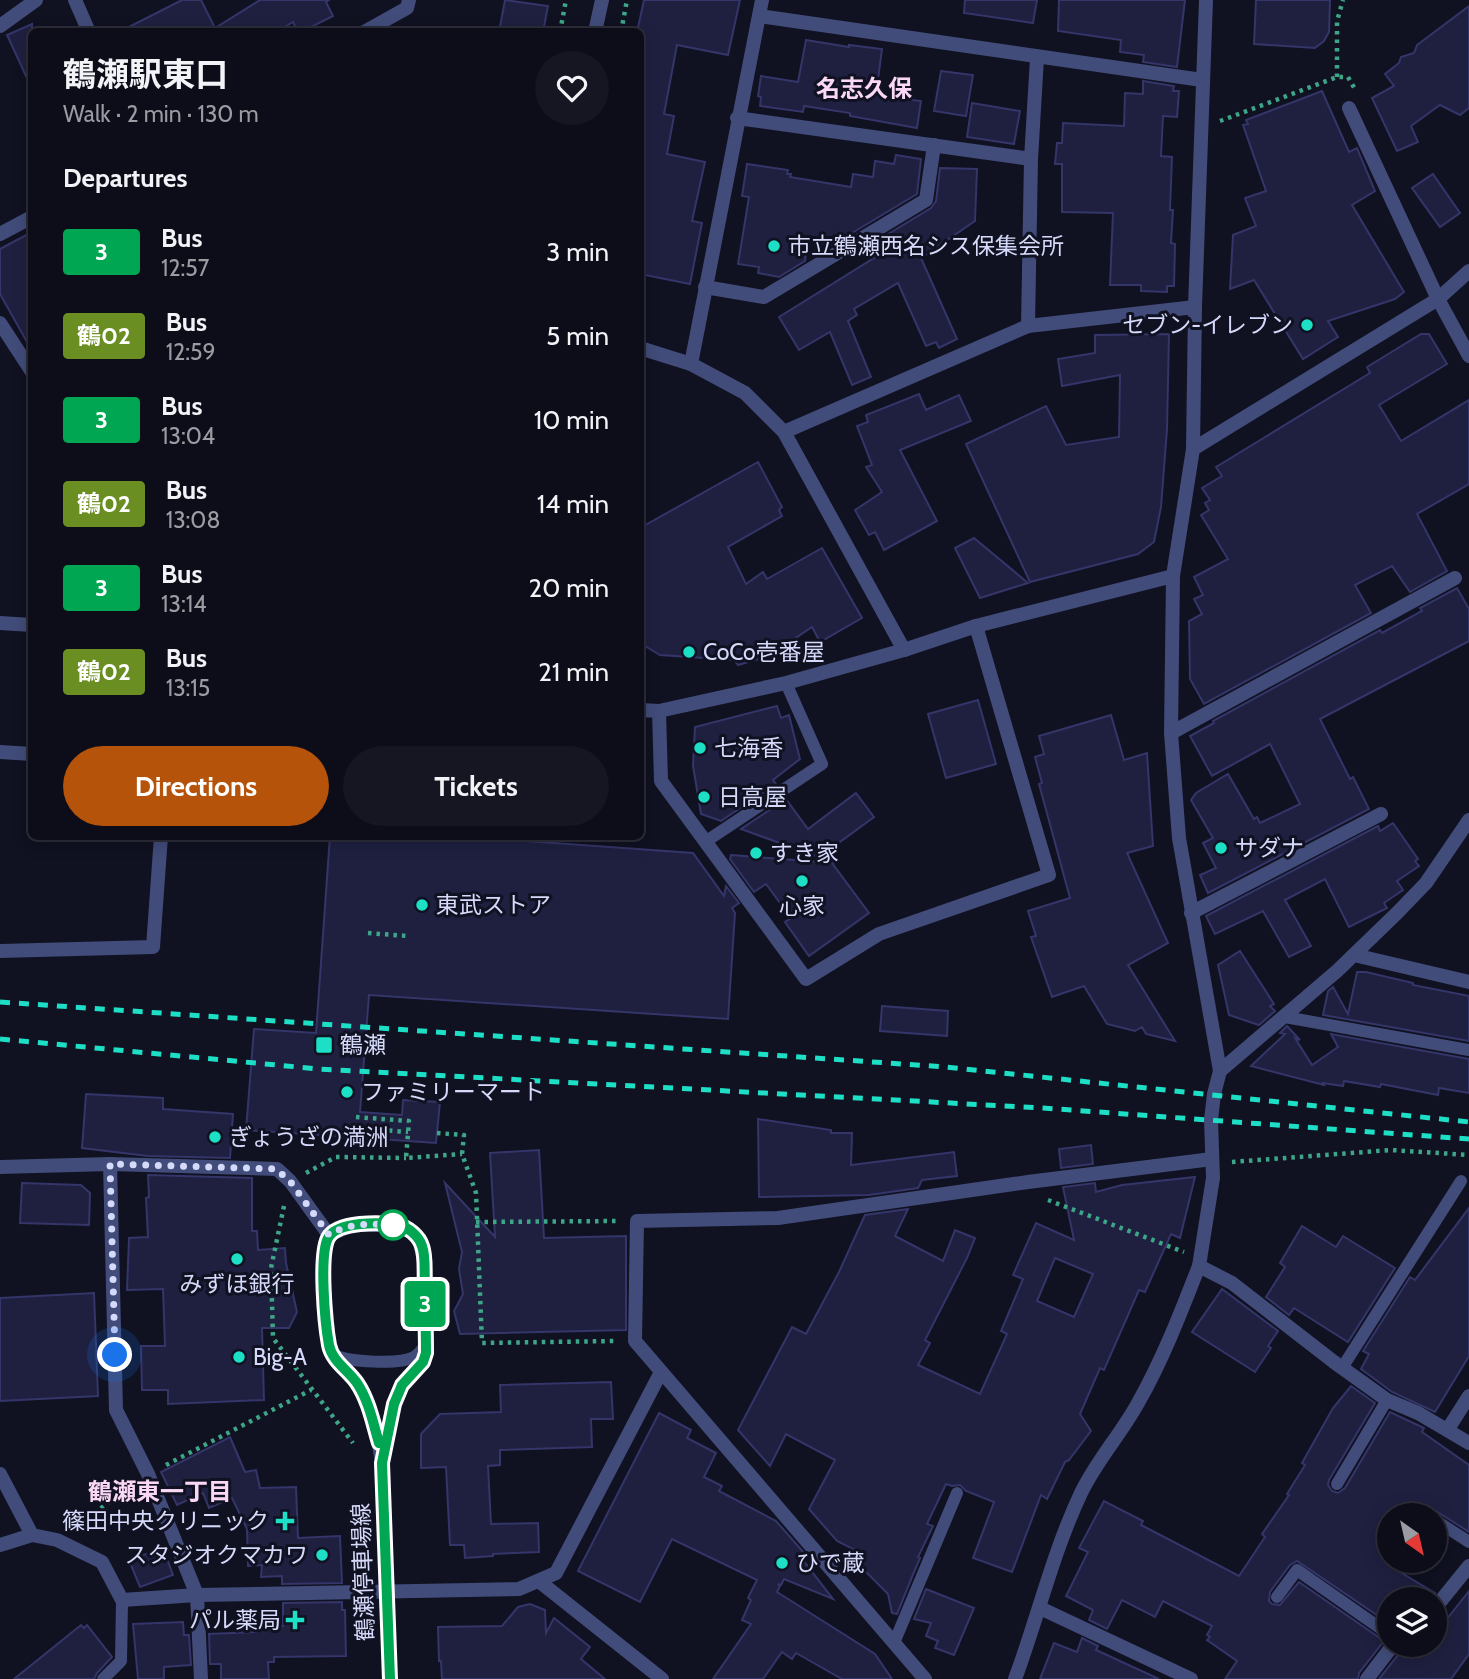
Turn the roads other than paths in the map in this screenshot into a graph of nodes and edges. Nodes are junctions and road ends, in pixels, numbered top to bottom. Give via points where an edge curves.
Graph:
1 (36, 0) edge
2 (75, 0) edge
3 (409, 0) edge
4 (602, 0) edge
5 (762, 0) edge
6 (1206, 0) edge
7 (759, 16) junction
8 (0, 26) edge
9 (87, 28) edge
10 (371, 28) edge
11 (596, 28) edge
12 (1037, 58) junction
13 (1202, 80) junction
14 (1354, 102) road end
15 (737, 118) junction
16 (934, 145) junction
17 (1031, 159) junction
18 (28, 219) edge
19 (0, 234) edge
20 (1469, 271) edge
21 (705, 287) junction
22 (1438, 299) junction
23 (1195, 307) junction
24 (0, 323) edge
25 (1028, 326) junction
26 (644, 349) edge
27 (1469, 356) edge
28 (691, 364) junction
29 (28, 366) edge
30 (784, 432) junction
31 (1193, 449) junction
32 (1173, 576) junction
33 (1455, 578) dead end
34 (0, 623) edge
35 (28, 625) edge
36 (976, 626) junction
37 (904, 650) junction
38 (786, 683) junction
39 (644, 709) edge
40 (659, 711) junction
41 (1171, 733) junction
42 (0, 752) edge
43 (28, 754) edge
44 (1381, 814) dead end
45 (1469, 820) edge
46 (161, 840) edge
47 (705, 842) junction
48 (1191, 913) junction
49 (0, 951) edge
50 (1354, 955) junction
51 (1469, 982) edge
52 (1285, 1017) junction
53 (1469, 1050) edge
54 (1220, 1071) junction
55 (1212, 1159) junction
56 (110, 1164) junction
57 (0, 1167) edge
58 (1461, 1181) dead end
59 (329, 1235) junction
60 (1200, 1262) junction
61 (426, 1345) junction
62 (334, 1355) junction
63 (1342, 1368) junction
64 (661, 1372) junction
65 (1469, 1396) edge
66 (1387, 1400) junction
67 (1448, 1429) junction
68 (1469, 1443) edge
69 (382, 1463) junction
70 (0, 1474) edge
71 (1337, 1484) dead end
72 (957, 1493) dead end
73 (1447, 1528) edge
74 (32, 1535) junction
75 (1469, 1542) edge
76 (0, 1545) edge
77 (1469, 1566) edge
78 (540, 1582) junction
79 (387, 1593) junction
80 (1447, 1593) edge
81 (197, 1595) junction
82 (1277, 1597) dead end
83 (122, 1600) junction
84 (1040, 1608) junction
85 (1377, 1626) edge
86 (894, 1643) junction
87 (1384, 1657) edge
88 (103, 1679) edge
89 (201, 1679) edge
90 (390, 1679) edge
91 (662, 1679) edge
92 (925, 1679) edge
93 (1015, 1679) edge
94 (1191, 1679) edge
95 (1367, 1679) edge

1 - 8 street
2 - 9 street
3 - 10 street via 407,8
4 - 11 street
5 - 7 street
6 - 13 street
7 - 12 street
7 - 15 street
12 - 13 street
12 - 17 street
13 - 23 street
14 - 22 street
15 - 16 street
15 - 21 street
16 - 17 street
16 - 21 street via 926,200 764,297
17 - 25 street
18 - 19 street
20 - 22 street
21 - 28 street
22 - 27 street
22 - 31 street
23 - 25 street
23 - 31 street
24 - 29 street
25 - 30 street
26 - 28 street
28 - 30 street via 745,393
30 - 37 street
31 - 32 street
32 - 36 street
32 - 41 street
33 - 41 street
34 - 35 street
36 - 37 street
36 - 47 street via 1049,875 879,934 806,979
37 - 38 street
38 - 40 street
38 - 47 lane via 822,764
39 - 40 street
40 - 47 street via 661,781
41 - 48 street via 1179,838
42 - 43 street
44 - 48 street
45 - 50 street via 1426,883
46 - 49 street via 153,947
48 - 54 street
50 - 51 street
50 - 52 street
52 - 53 lane
52 - 54 street
54 - 55 street via 1211,1120
55 - 60 street
55 - 64 street via 778,1218 637,1221 635,1340
56 - 57 street
56 - 59 street via 276,1169
56 - 81 street via 116,1410 148,1474
58 - 63 lane
59 - 61 street via 354,1224 400,1226 419,1239 424,1260
59 - 62 street via 324,1288
60 - 63 street
60 - 84 street via 1172,1336 1138,1403 1081,1493
61 - 62 lane via 408,1359 356,1362
61 - 69 street via 423,1362 402,1385 394,1404
62 - 69 street via 367,1402
63 - 66 street
64 - 78 street via 556,1573
64 - 86 street
65 - 67 street
66 - 67 street
66 - 71 lane
67 - 68 street
69 - 79 main road, 鶴瀬停車場線
70 - 74 street
72 - 86 lane
73 - 75 lane
74 - 76 street
74 - 83 street via 57,1540 102,1562
77 - 80 street
78 - 79 street via 519,1589
78 - 91 street
79 - 81 street
79 - 90 main road, 鶴瀬停車場線
81 - 83 street
81 - 89 street
82 - 85 lane via 1297,1570
83 - 88 lane via 121,1661
84 - 93 street
84 - 94 street
86 - 92 street
87 - 95 street

